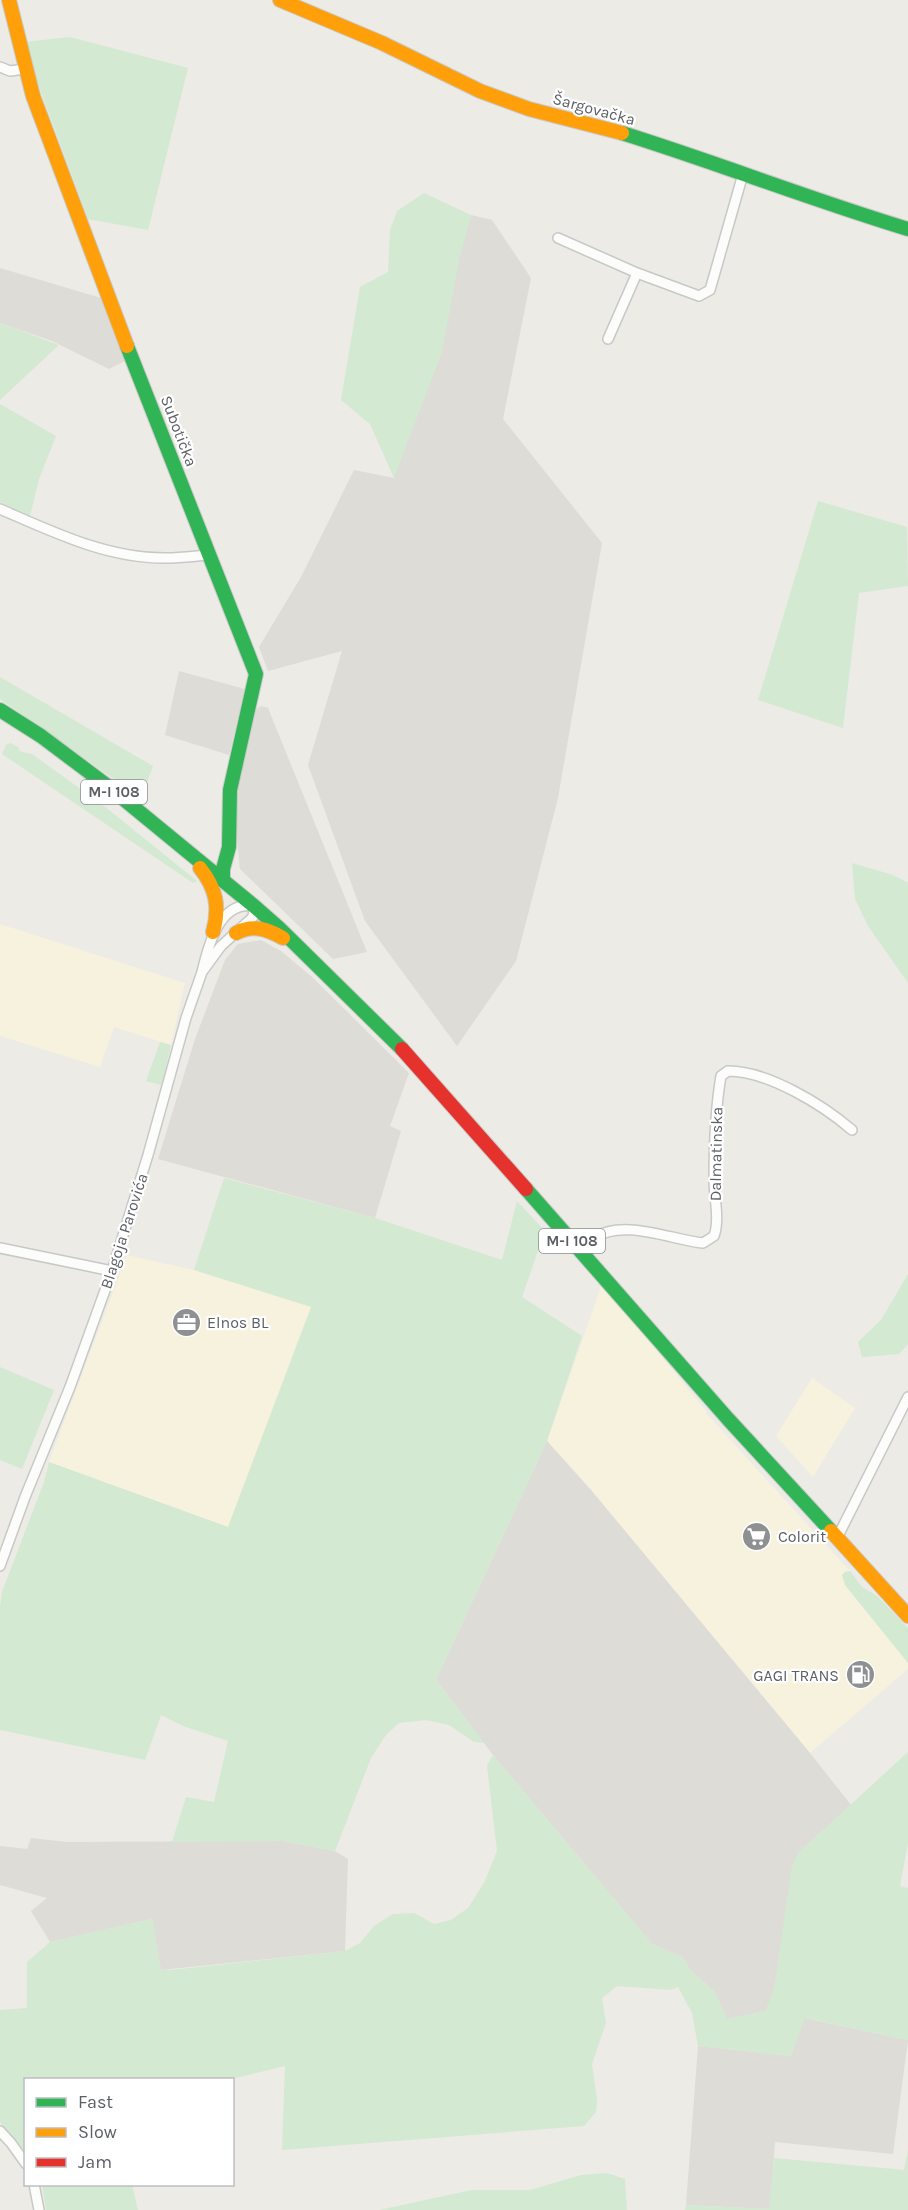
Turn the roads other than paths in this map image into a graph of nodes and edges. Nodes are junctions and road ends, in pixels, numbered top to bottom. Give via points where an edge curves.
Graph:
1 (9, 0) edge
2 (280, 0) edge
3 (0, 67) edge
4 (25, 69) junction
5 (743, 174) junction
6 (908, 229) edge
7 (558, 238) dead end
8 (637, 273) junction
9 (608, 339) dead end
10 (0, 509) edge
11 (209, 555) junction
12 (0, 710) edge
13 (183, 847) junction
14 (223, 880) junction
15 (254, 906) junction
16 (213, 933) junction
17 (236, 933) junction
18 (302, 952) junction
19 (202, 972) junction
20 (852, 1130) dead end
21 (0, 1248) edge
22 (582, 1253) junction
23 (112, 1271) junction
24 (908, 1397) edge
25 (837, 1538) junction
26 (0, 1566) edge
27 (908, 1616) edge
28 (0, 2131) edge
29 (24, 2161) edge
30 (33, 2186) edge
31 (39, 2210) edge

1 - 4 street, Subotička
2 - 5 street, Šargovačka via 519,106 600,126
3 - 4 street via 10,71
4 - 11 street, Subotička
5 - 6 street, Šargovačka
5 - 8 street via 710,290 699,296
7 - 8 street
8 - 9 street
10 - 11 street via 99,548 166,558
11 - 14 street, Subotička via 256,674 230,790
12 - 13 street, M-I 108 via 41,736
13 - 14 street, M-I 108
13 - 16 street via 215,893 218,912
14 - 15 street, M-I 108
15 - 16 street via 234,910
15 - 17 street, Blagoja Parovića via 253,917
15 - 18 street, M-I 108
16 - 19 street
17 - 18 street via 251,927 266,930
17 - 19 street, Blagoja Parovića
18 - 22 street, M-I 108 via 414,1061
19 - 23 street, Blagoja Parovića
20 - 22 street, Dalmatinska via 837,1117 782,1087 728,1071 721,1076 717,1097 714,1236 703,1243 668,1235 615,1231 594,1238
21 - 23 street
22 - 25 street, M-I 108
23 - 26 street, Blagoja Parovića
24 - 25 street
25 - 27 street, M-I 108
28 - 29 street
30 - 31 street

